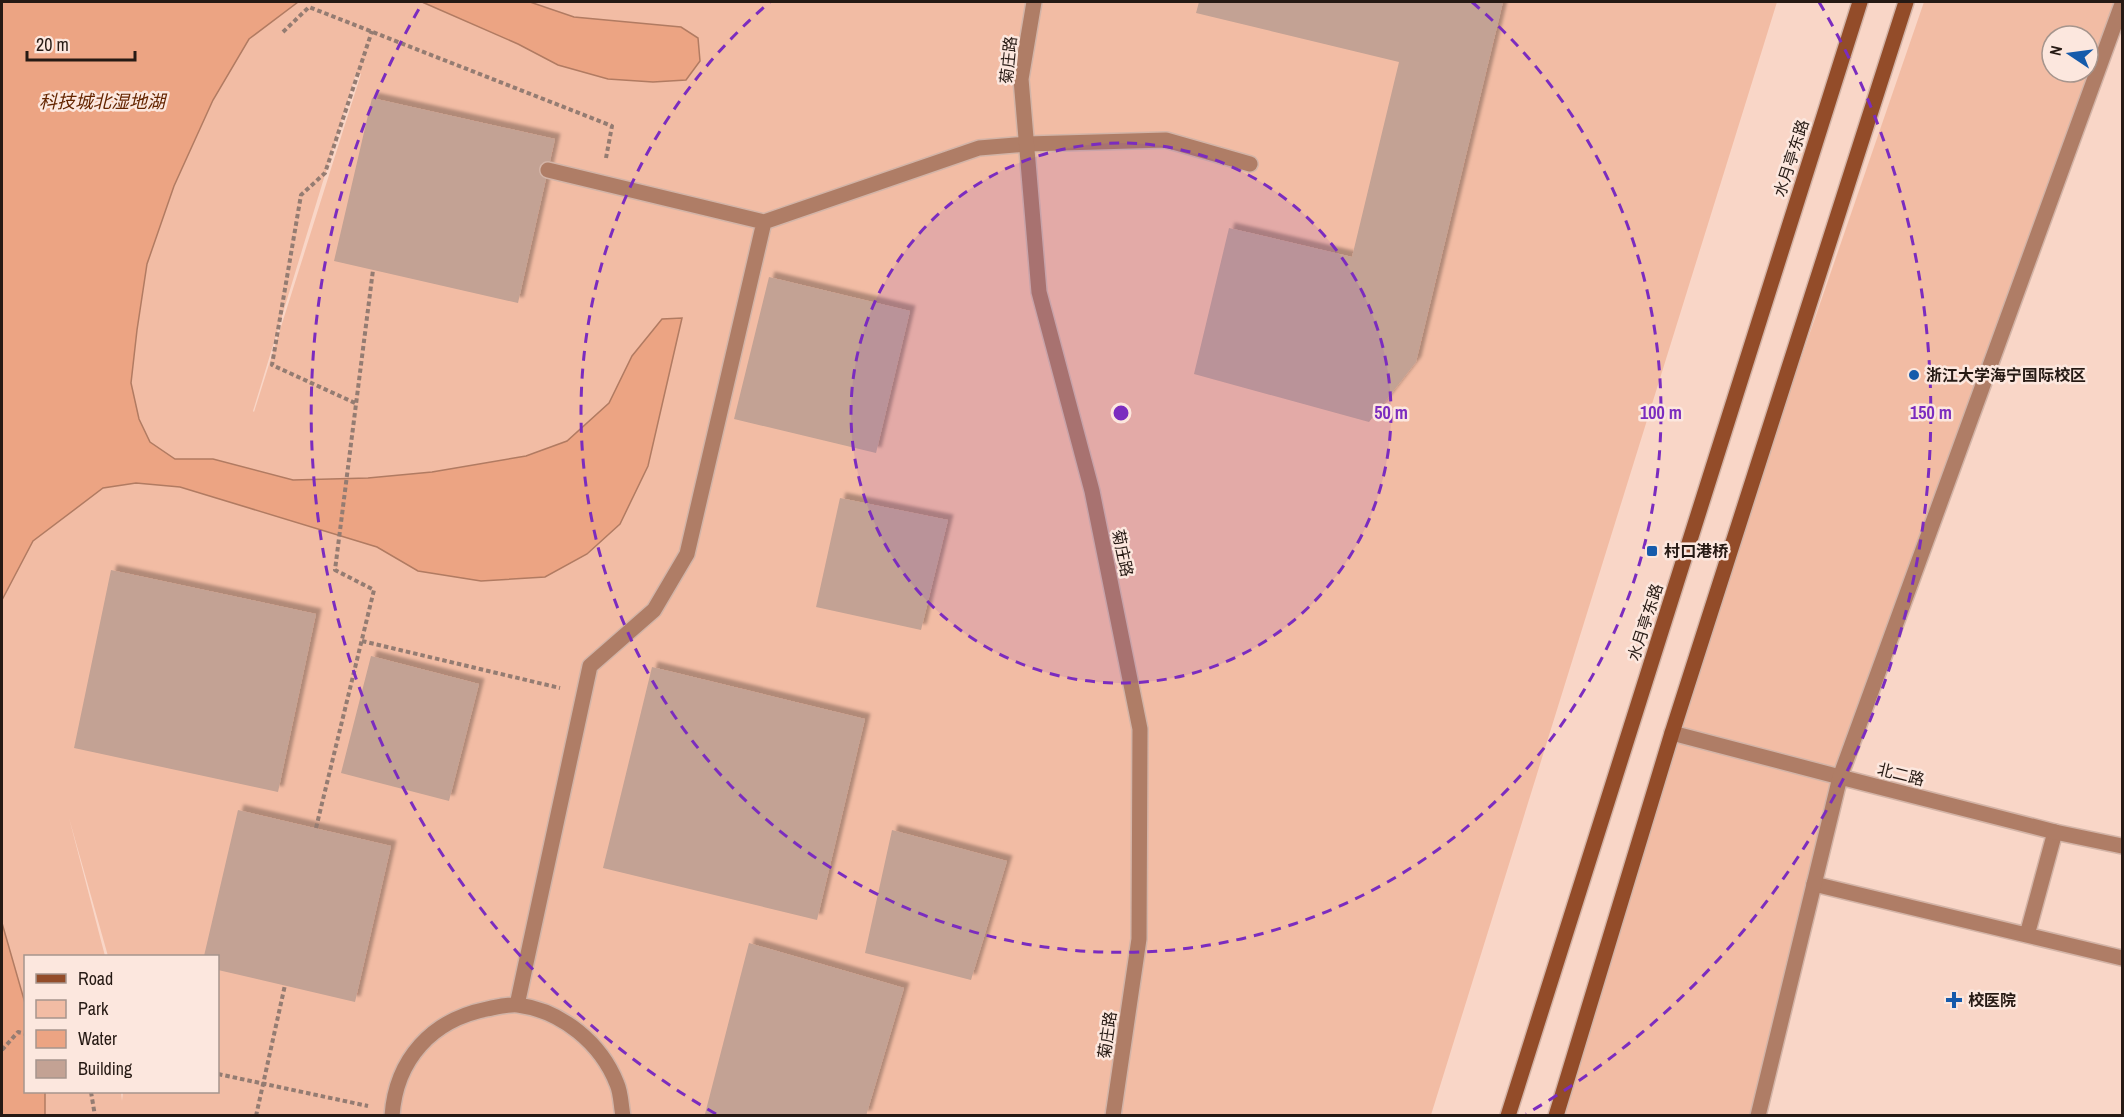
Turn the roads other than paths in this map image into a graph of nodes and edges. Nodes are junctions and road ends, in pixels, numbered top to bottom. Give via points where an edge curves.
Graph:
1 (1034, 2) edge
2 (1860, 2) edge
3 (1906, 2) edge
4 (2122, 4) edge
5 (1027, 144) junction
6 (1250, 164) dead end
7 (548, 170) dead end
8 (764, 222) junction
9 (1672, 733) junction
10 (1840, 777) junction
11 (2055, 832) junction
12 (2122, 846) edge
13 (1814, 884) junction
14 (2027, 935) junction
15 (2122, 958) edge
16 (517, 1005) junction
17 (392, 1113) edge
18 (623, 1116) edge
19 (1113, 1116) edge
20 (1508, 1116) edge
21 (1556, 1116) edge
22 (1758, 1116) edge

1 - 5 street, 菊庄路 via 1021,79
2 - 20 main road, 水月亭东路
3 - 9 main road
4 - 10 street
5 - 6 street via 1166,140
5 - 8 street via 979,148
5 - 19 street, 菊庄路 via 1039,292 1092,490 1140,729 1139,939
7 - 8 street
8 - 16 street via 687,554 654,610 590,666
9 - 10 street, 北二路
9 - 21 main road
10 - 11 street, 北二路
10 - 13 street
11 - 12 street, 北二路
11 - 14 street
13 - 14 street
13 - 22 street
14 - 15 street
16 - 17 street via 466,1013 433,1032 408,1060 394,1094
16 - 18 street via 540,1010 573,1026 600,1052 618,1085

